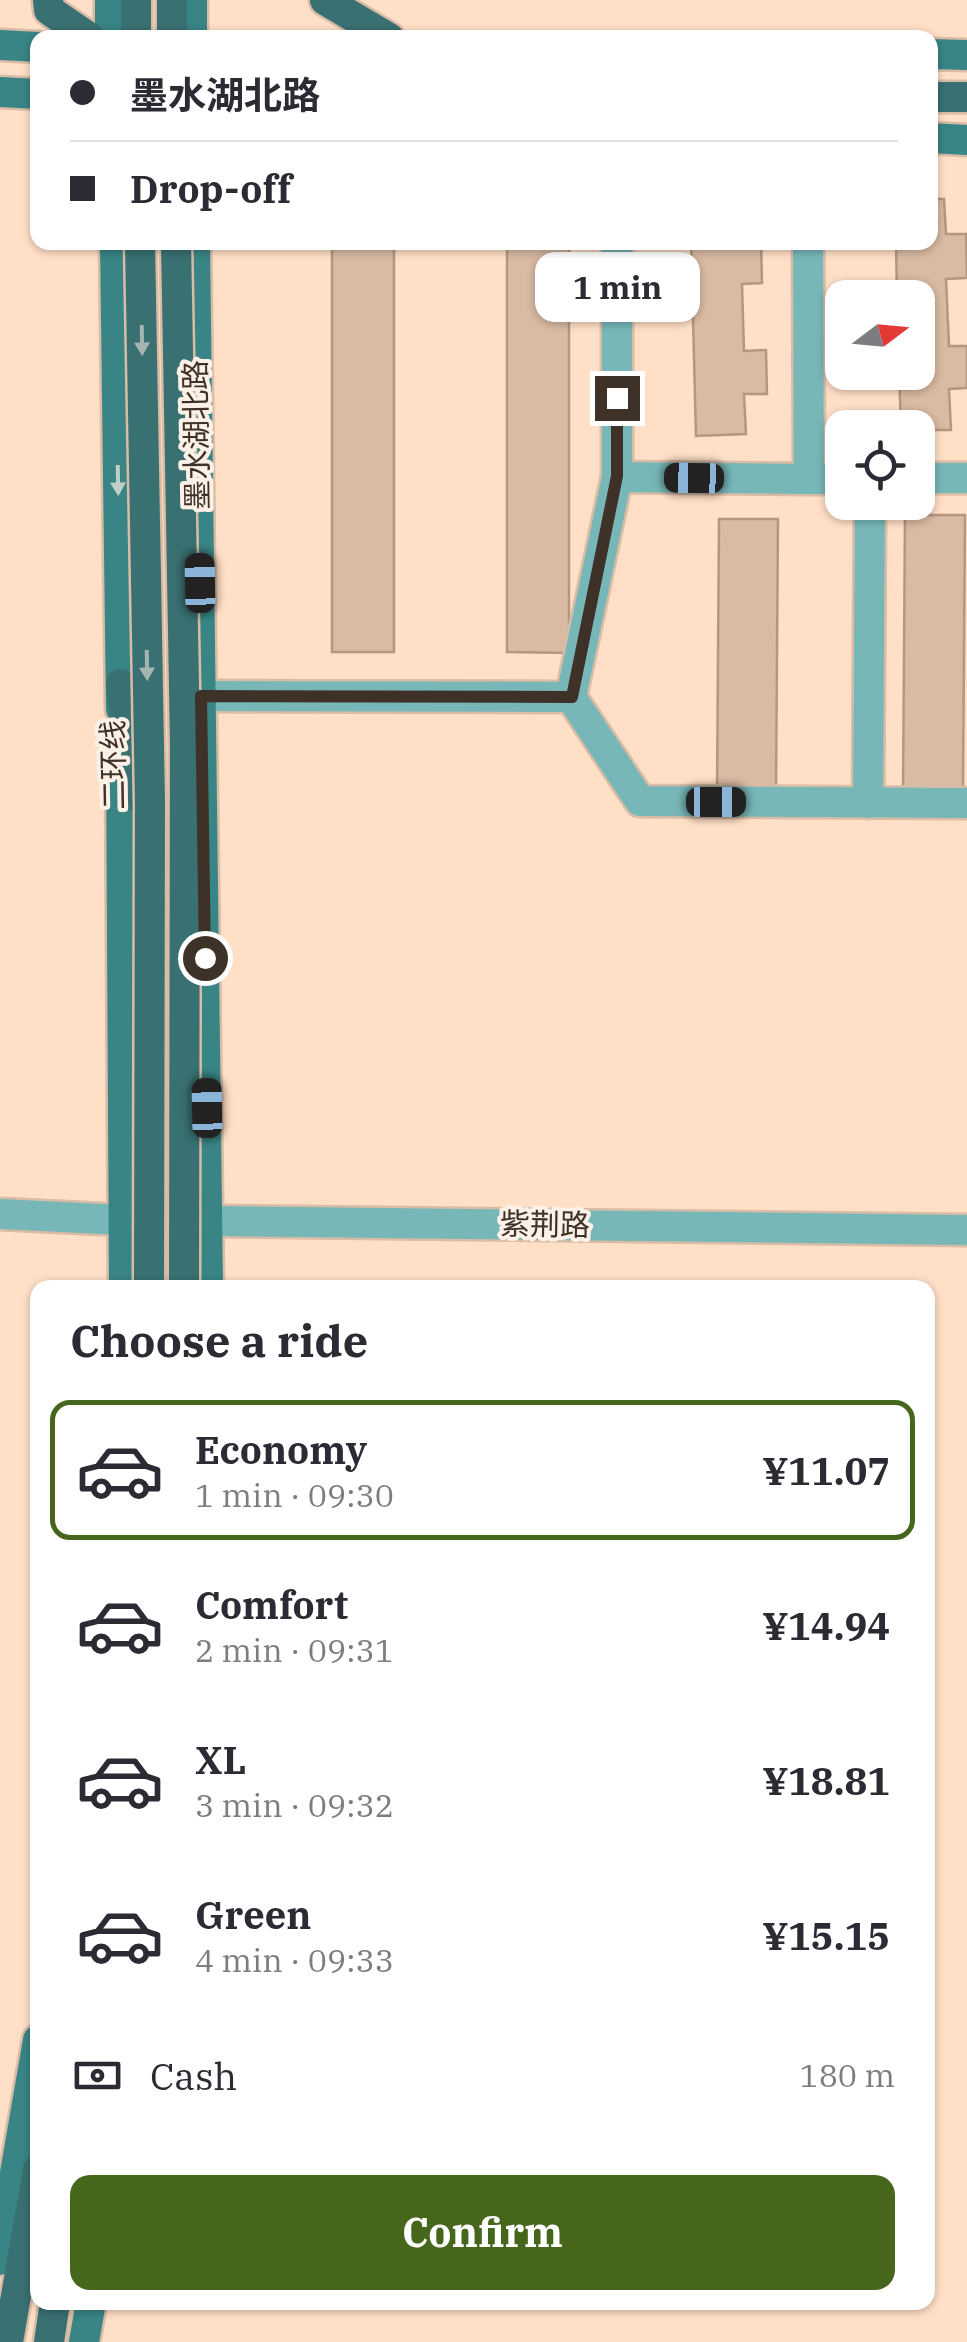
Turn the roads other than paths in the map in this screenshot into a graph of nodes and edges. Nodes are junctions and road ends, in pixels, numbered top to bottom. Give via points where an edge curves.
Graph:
1 (48, 0) edge
2 (110, 0) edge
3 (136, 0) edge
4 (172, 0) edge
5 (192, 0) edge
6 (325, 0) edge
7 (79, 30) edge
8 (110, 30) edge
9 (136, 30) edge
10 (172, 30) edge
11 (192, 30) edge
12 (376, 30) edge
13 (0, 45) edge
14 (30, 47) edge
15 (938, 54) edge
16 (967, 56) edge
17 (0, 92) edge
18 (30, 94) edge
19 (938, 138) edge
20 (967, 140) edge
21 (114, 250) edge
22 (140, 250) edge
23 (176, 250) edge
24 (195, 250) edge
25 (617, 250) edge
26 (808, 250) edge
27 (617, 476) junction
28 (935, 478) edge
29 (967, 478) edge
30 (810, 480) junction
31 (825, 480) edge
32 (870, 520) edge
33 (121, 684) junction
34 (201, 696) junction
35 (572, 697) junction
36 (868, 802) junction
37 (967, 803) edge
38 (0, 1214) edge
39 (124, 1220) junction
40 (208, 1221) junction
41 (967, 1230) edge
42 (124, 1280) edge
43 (136, 1280) edge
44 (149, 1280) edge
45 (184, 1280) edge
46 (208, 1280) edge
47 (30, 2086) edge
48 (30, 2215) edge
49 (0, 2260) edge
50 (54, 2310) edge
51 (89, 2310) edge
52 (8, 2342) edge
53 (48, 2342) edge
54 (84, 2342) edge

1 - 7 highway via 50,10
2 - 8 main road
3 - 9 highway
4 - 10 highway
5 - 11 main road
6 - 12 highway
13 - 14 main road
15 - 16 main road
17 - 18 main road
19 - 20 main road
21 -> 33 main road
22 -> 44 highway, 二环线, bridge
23 - 45 highway, bridge via 185,742
24 - 34 main road, 墨水湖北路
25 - 27 street
26 - 30 street
27 - 30 street
27 - 35 street
28 - 29 street
30 - 31 street
32 - 36 street
33 - 39 main road
33 - 43 highway via 134,796
34 - 35 street
34 - 40 main road, 墨水湖北路
35 - 36 street via 640,801
36 - 37 street
38 - 39 street, 紫荆路
39 - 40 street, 紫荆路
39 - 42 main road
40 - 41 street, 紫荆路
40 - 46 main road, 墨水湖北路
47 - 49 main road
48 - 52 highway
50 - 53 highway
51 - 54 main road

